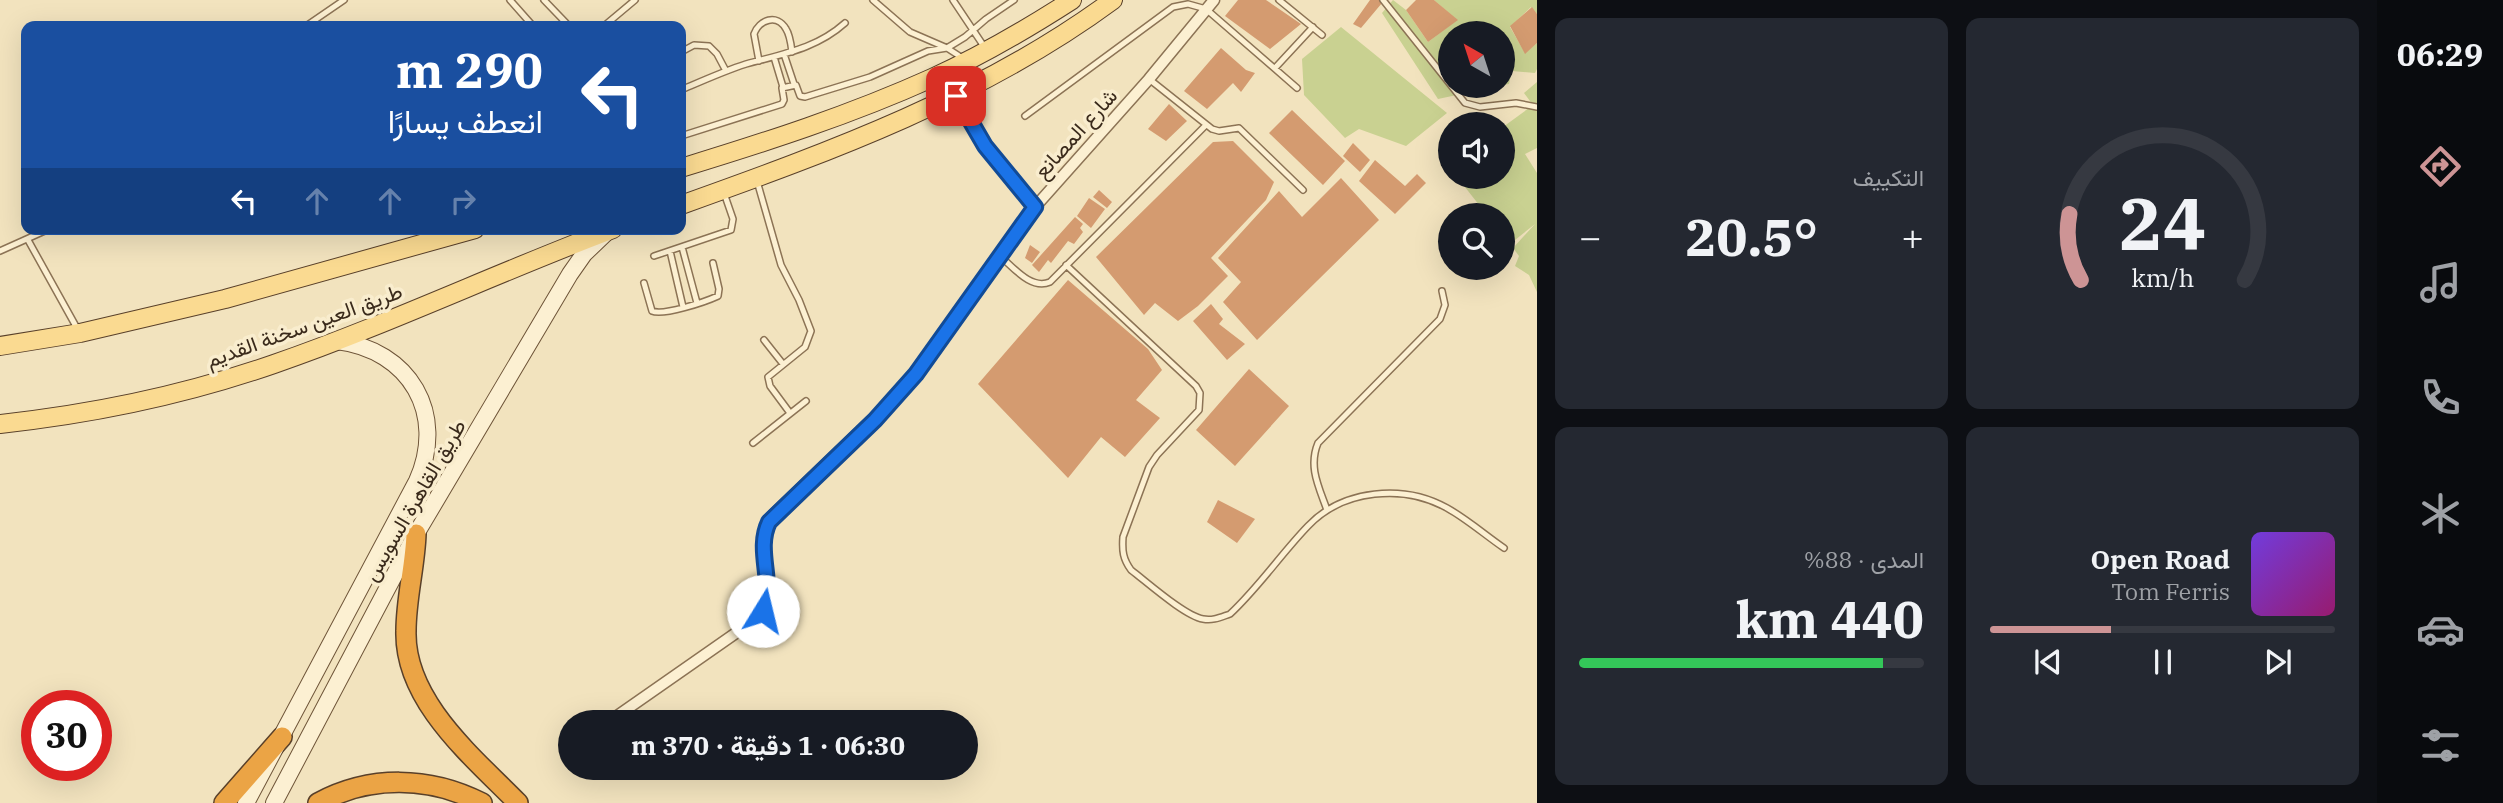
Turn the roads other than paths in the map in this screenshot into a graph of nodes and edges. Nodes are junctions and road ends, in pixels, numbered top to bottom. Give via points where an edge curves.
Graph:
1 (344, 0) edge
2 (510, 0) edge
3 (544, 0) edge
4 (873, 0) edge
5 (953, 0) edge
6 (1014, 0) edge
7 (1072, 0) edge
8 (1113, 0) edge
9 (1214, 0) edge
10 (1279, 0) edge
11 (1383, 0) edge
12 (632, 1) edge
13 (1206, 9) junction
14 (313, 21) edge
15 (529, 21) edge
16 (564, 21) edge
17 (610, 21) edge
18 (845, 23) dead end
19 (1312, 27) junction
20 (974, 30) junction
21 (1322, 35) dead end
22 (947, 48) junction
23 (686, 49) edge
24 (987, 50) junction
25 (792, 52) junction
26 (784, 54) junction
27 (774, 57) junction
28 (759, 61) junction
29 (966, 61) junction
30 (1275, 68) junction
31 (726, 71) junction
32 (1149, 79) junction
33 (794, 84) junction
34 (783, 87) junction
35 (686, 88) edge
36 (1297, 88) dead end
37 (956, 96) junction
38 (1537, 107) edge
39 (1025, 116) dead end
40 (1206, 125) junction
41 (686, 134) edge
42 (686, 166) edge
43 (756, 178) junction
44 (723, 190) junction
45 (1303, 190) dead end
46 (686, 203) edge
47 (1035, 207) junction
48 (38, 235) edge
49 (454, 235) edge
50 (599, 235) edge
51 (605, 235) edge
52 (28, 240) junction
53 (682, 247) junction
54 (0, 251) edge
55 (670, 251) junction
56 (654, 256) dead end
57 (1000, 256) junction
58 (713, 263) dead end
59 (1066, 265) junction
60 (644, 283) dead end
61 (1442, 291) dead end
62 (697, 303) junction
63 (683, 307) junction
64 (80, 333) junction
65 (764, 340) dead end
66 (337, 341) junction
67 (0, 346) edge
68 (783, 364) junction
69 (806, 401) dead end
70 (790, 413) junction
71 (0, 424) edge
72 (752, 443) dead end
73 (1327, 510) junction
74 (416, 534) junction
75 (1504, 548) dead end
76 (626, 710) edge
77 (282, 737) junction
78 (224, 803) edge
79 (246, 803) edge
80 (274, 803) edge
81 (318, 803) edge
82 (482, 803) edge
83 (518, 803) edge

1 - 14 lane
2 - 15 lane
3 - 16 lane
4 - 22 lane via 910,32
5 - 20 lane
6 - 20 lane
7 - 24 main road
8 - 37 main road via 1043,47
9 - 13 street, شارع المصانع
10 - 19 lane
11 - 38 lane via 1465,103
12 - 17 lane
13 - 30 lane
13 - 32 street, شارع المصانع
13 - 39 lane via 1188,4 1173,7
18 - 25 lane via 821,41
19 - 21 lane
19 - 30 lane
20 - 22 lane
20 - 24 lane
22 - 29 lane
22 - 33 lane via 805,97
23 - 31 lane via 704,44 714,50
24 - 29 main road
25 - 26 lane
25 - 28 lane via 783,24 765,21 754,34
26 - 27 lane
26 - 33 lane
27 - 28 lane
27 - 34 lane
28 - 31 lane
29 - 42 main road via 798,132
30 - 36 lane
31 - 35 lane
32 - 40 lane
32 - 47 street, شارع المصانع
33 - 34 lane
34 - 41 lane via 782,104
37 - 43 main road
37 - 47 street via 985,146
40 - 45 lane via 1215,130 1239,128
40 - 59 lane
43 - 44 main road
43 - 68 lane via 781,265 811,331 805,347
44 - 46 main road
44 - 53 lane via 733,219 731,230
47 - 57 street, شارع المصانع
48 - 52 lane
49 - 64 main road, طريق العين سخنة القديم via 225,299
50 - 66 main road, طريق العين سخنة القديم
51 - 74 main road, طريق القاهرة السويس via 569,274
52 - 54 lane
52 - 64 lane
53 - 55 lane
53 - 62 lane
55 - 56 lane
55 - 63 lane
57 - 59 lane via 1036,285 1051,282
57 - 76 street, شارع المصانع via 896,397 769,522 763,543 768,591 757,619
58 - 62 lane via 719,294
59 - 73 lane via 1200,393 1199,410 1157,454 1143,481 1123,537 1124,561 1131,570 1191,615 1217,619 1230,614
60 - 63 lane via 652,311 659,314
61 - 73 lane via 1445,305 1440,319 1318,443 1313,468
62 - 63 lane
64 - 67 main road, طريق العين سخنة القديم
65 - 68 lane
66 - 71 main road, طريق العين سخنة القديم via 153,400
66 - 77 main road, طريق القاهرة السويس via 374,351 405,373 423,407 428,431 426,457
68 - 70 lane via 768,380
69 - 70 lane
70 - 72 lane
73 - 75 lane via 1369,495 1423,497
74 - 80 main road, طريق القاهرة السويس
74 - 83 highway via 405,632 416,676 447,730
77 - 78 highway
77 - 79 main road, طريق القاهرة السويس
81 - 82 highway via 347,790 391,782 432,785

